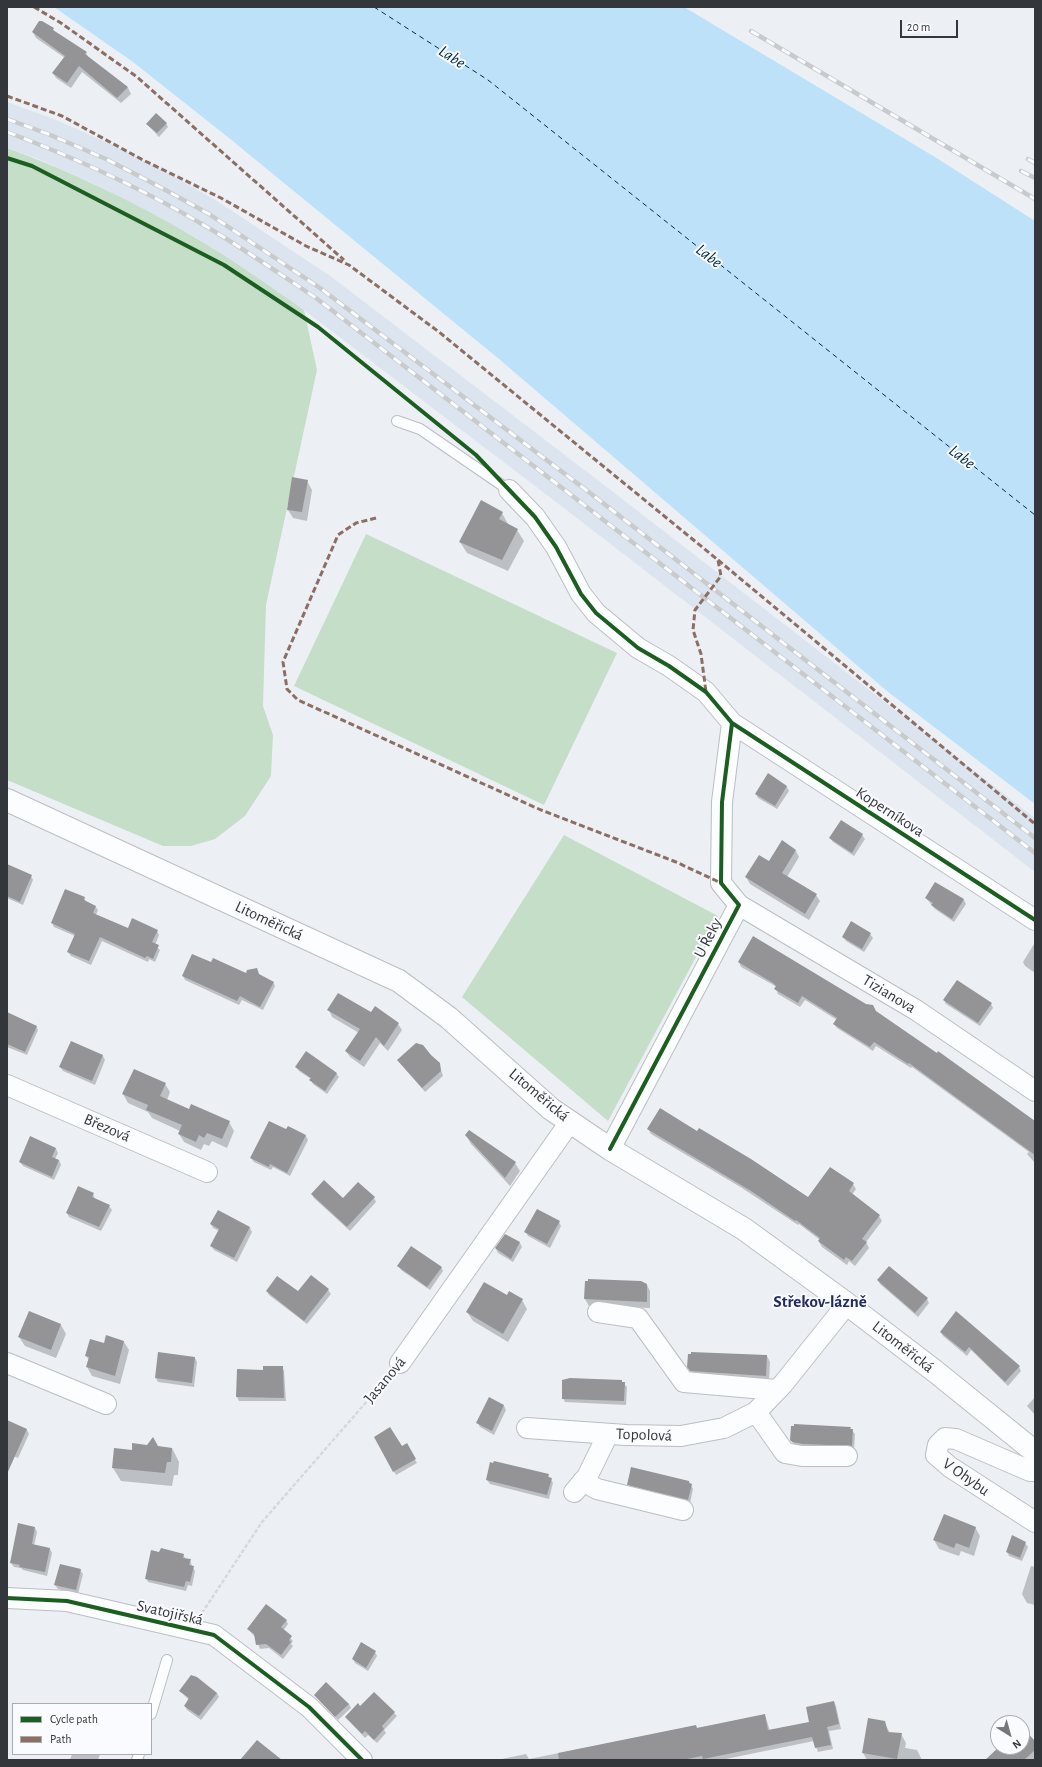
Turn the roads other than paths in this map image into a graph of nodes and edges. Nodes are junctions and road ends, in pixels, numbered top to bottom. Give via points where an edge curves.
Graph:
1 (397, 421) dead end
2 (509, 490) joint
3 (732, 723) junction
4 (7, 800) edge
5 (739, 905) junction
6 (1035, 920) edge
7 (7, 1085) edge
8 (1035, 1091) edge
9 (570, 1122) junction
10 (610, 1149) junction
11 (207, 1172) dead end
12 (847, 1304) junction
13 (598, 1312) dead end
14 (7, 1363) edge
15 (400, 1364) road end
16 (776, 1390) junction
17 (106, 1404) dead end
18 (756, 1412) junction
19 (527, 1428) dead end
20 (608, 1434) junction
21 (1035, 1452) edge
22 (847, 1456) dead end
23 (1035, 1471) edge
24 (683, 1510) dead end
25 (1035, 1522) edge
26 (7, 1598) edge
27 (167, 1660) dead end
28 (152, 1711) edge
29 (358, 1758) edge

1 - 2 lane via 420,429
2 - 3 street, Koperníkova via 535,517 556,547 581,594 596,613 638,648 706,692
3 - 5 street, U Řeky via 722,802 721,883
3 - 6 street, Koperníkova
4 - 9 main road, Litoměřická via 399,981 449,1018
5 - 8 street, Tizianova via 916,1010
5 - 10 street, U Řeky
7 - 11 street, Březová
9 - 10 main road, Litoměřická
9 - 15 street, Jasanová
10 - 12 main road, Litoměřická via 744,1229
12 - 16 street, Topolová
12 - 21 main road, Litoměřická
13 - 16 street via 638,1318 684,1382
14 - 17 street
16 - 18 street, Topolová
18 - 20 street, Topolová via 724,1428 681,1436
18 - 22 street via 785,1453 802,1456
19 - 20 street, Topolová
20 - 24 street via 587,1477 579,1487
23 - 25 street, V Ohybu via 956,1439 944,1438 938,1445 936,1455 950,1468
26 - 29 street, Svatojiřská via 66,1601 214,1635 309,1708
27 - 28 lane

